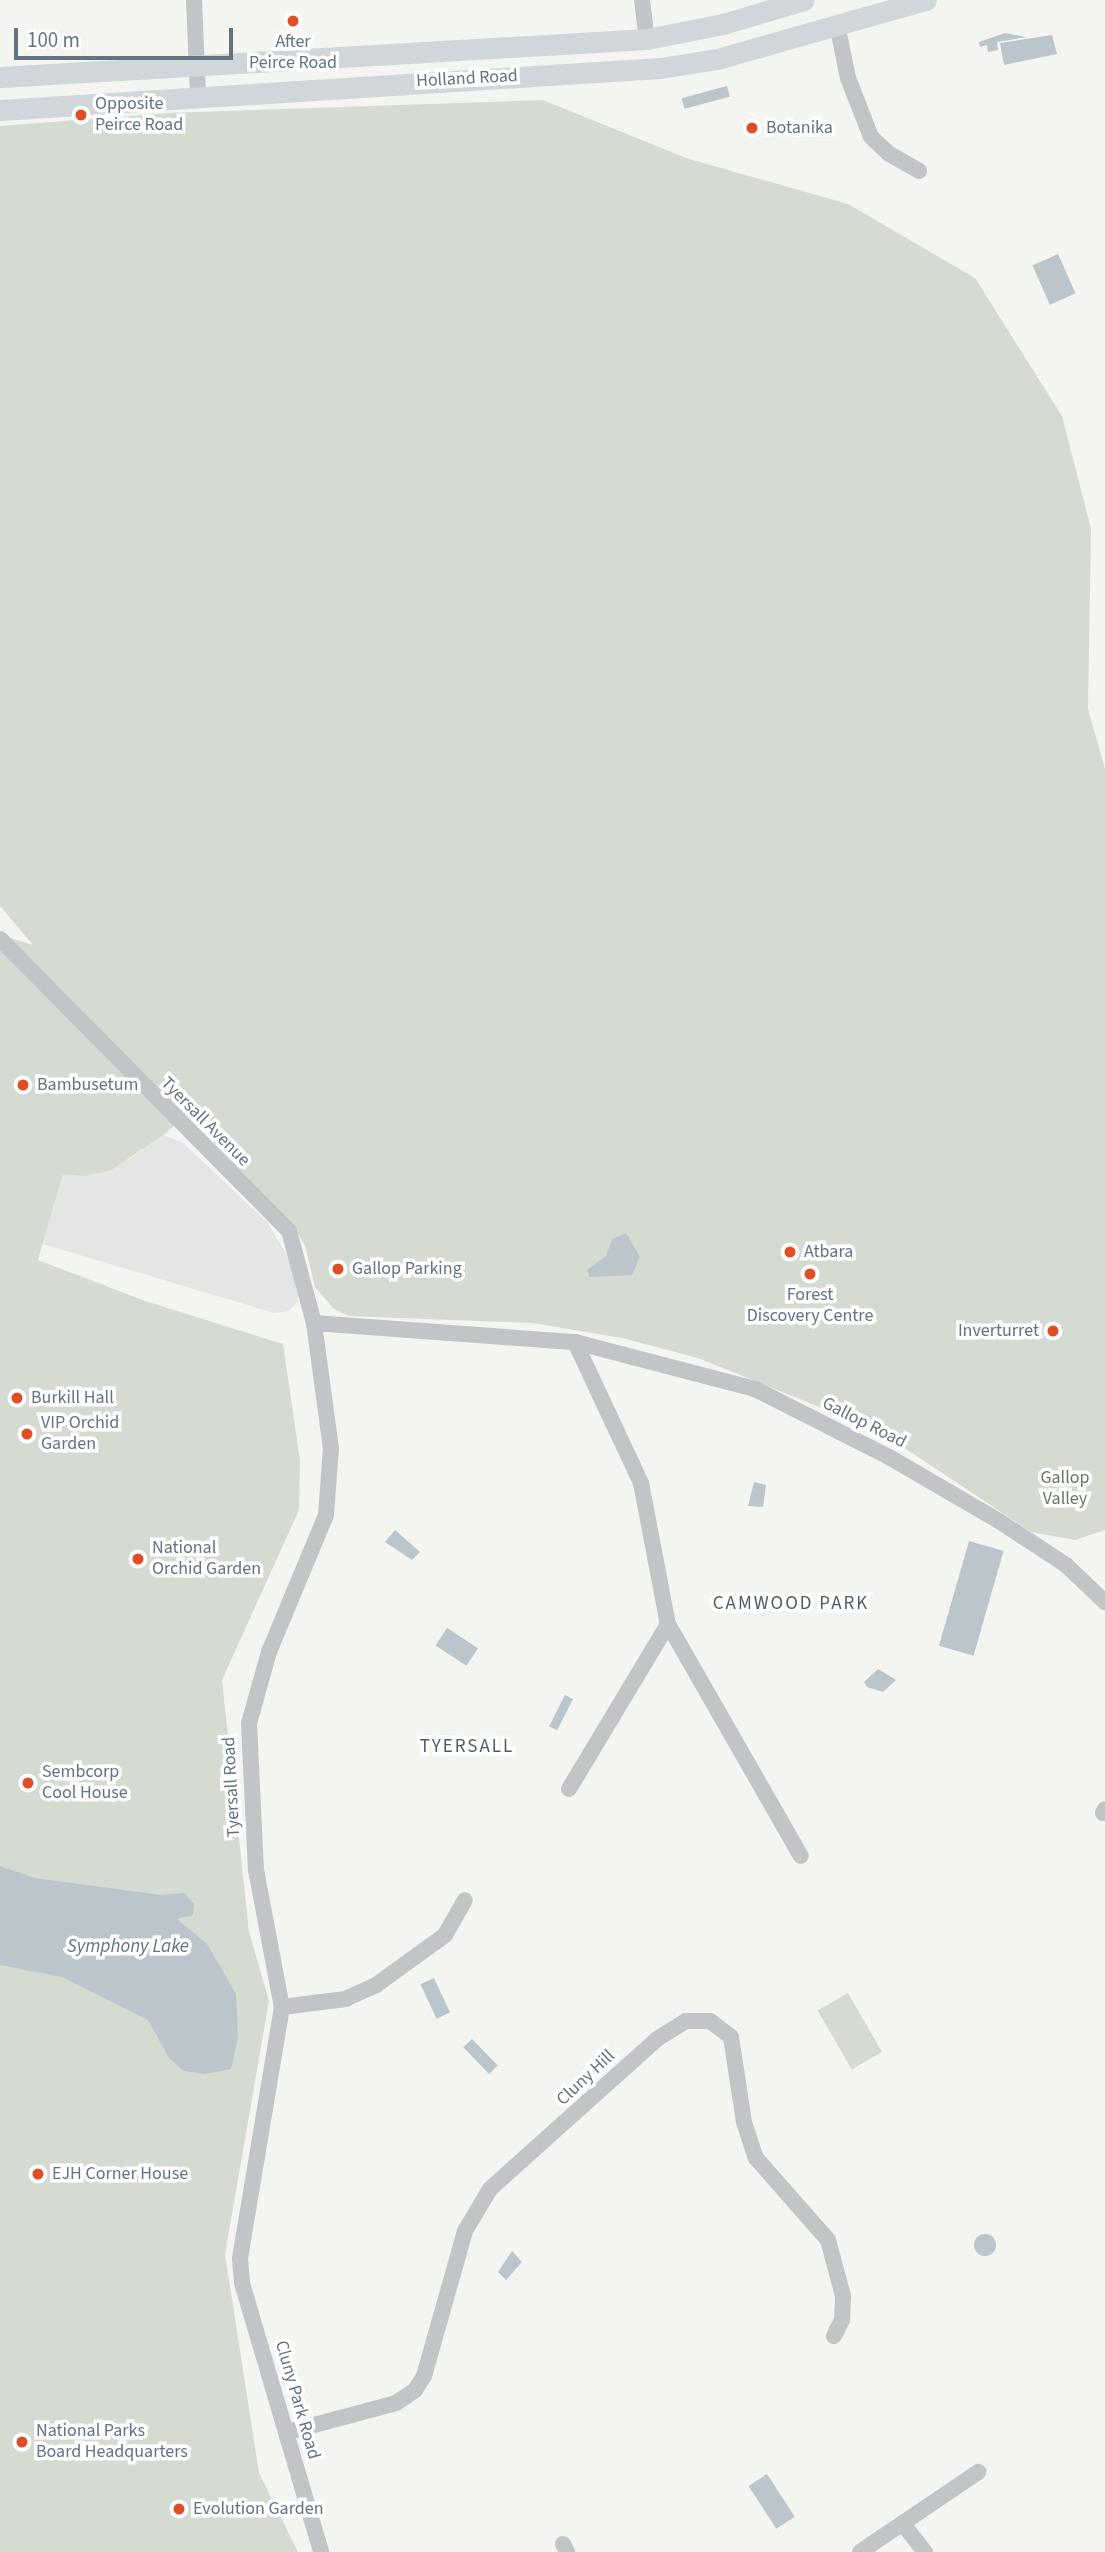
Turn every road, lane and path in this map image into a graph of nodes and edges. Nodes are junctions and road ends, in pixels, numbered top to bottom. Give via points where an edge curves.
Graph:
1 (194, 0) edge
2 (642, 0) edge
3 (804, 0) edge
4 (926, 0) edge
5 (837, 24) junction
6 (647, 39) junction
7 (433, 52) junction
8 (196, 63) junction
9 (0, 77) edge
10 (466, 79) junction
11 (198, 97) junction
12 (0, 110) edge
13 (919, 171) dead end
14 (0, 939) edge
15 (314, 1323) junction
16 (575, 1342) junction
17 (1105, 1602) edge
18 (668, 1624) junction
19 (569, 1789) dead end
20 (801, 1856) dead end
21 (465, 1900) dead end
22 (282, 2007) junction
23 (240, 2259) joint
24 (834, 2336) dead end
25 (288, 2432) junction
26 (978, 2472) dead end
27 (903, 2524) junction
28 (321, 2552) edge
29 (860, 2552) edge
30 (925, 2552) edge

1 - 8 street
2 - 6 street
3 - 6 main road, Holland Road via 723,24
4 - 5 main road, Holland Road
5 - 10 main road, Holland Road via 717,59 660,68
5 - 13 street via 848,78 872,137 888,153
6 - 7 main road, Holland Road
7 - 8 main road, Holland Road
7 - 10 main road via 438,65
8 - 9 main road, Holland Road
8 - 11 street
10 - 11 main road, Holland Road
11 - 12 main road, Holland Road
14 - 15 street, Tyersall Avenue via 289,1231
15 - 16 street, Gallop Road
15 - 22 street, Tyersall Road via 331,1448 326,1515 265,1664 248,1723 256,1870
16 - 17 street, Gallop Road via 755,1390 889,1457 999,1521 1066,1565
16 - 18 street via 641,1483
18 - 19 street
18 - 20 street
21 - 22 street via 445,1935 376,1985 345,1999
22 - 23 street, Tyersall Road
23 - 25 street, Cluny Park Road via 243,2283
24 - 25 street, Cluny Hill via 842,2320 842,2296 828,2240 755,2158 744,2122 731,2036 710,2021 687,2021 657,2039 490,2189 466,2231 424,2376 415,2390 396,2403
25 - 28 street, Cluny Park Road
26 - 27 street
27 - 29 street
27 - 30 street

